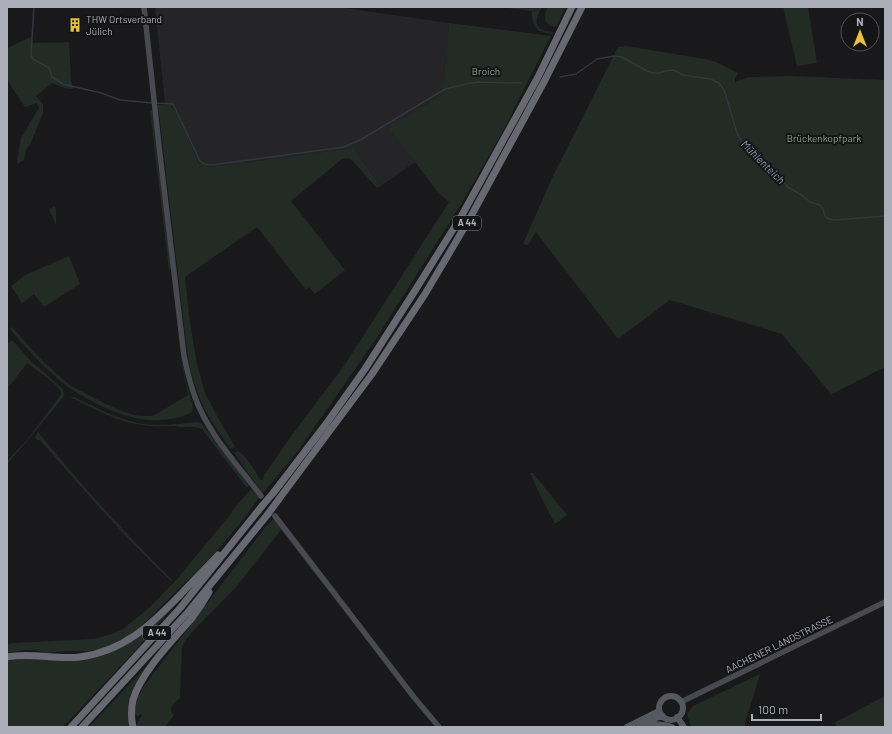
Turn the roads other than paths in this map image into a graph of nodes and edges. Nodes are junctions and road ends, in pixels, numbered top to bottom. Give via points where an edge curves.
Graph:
1 (144, 7) edge
2 (572, 7) edge
3 (582, 7) edge
4 (261, 496) dead end
5 (275, 516) dead end
6 (239, 536) junction
7 (240, 549) junction
8 (885, 602) edge
9 (7, 657) edge
10 (681, 702) junction
11 (661, 713) junction
12 (677, 717) junction
13 (71, 727) edge
14 (82, 727) edge
15 (133, 727) edge
16 (439, 727) edge
17 (627, 727) edge
18 (639, 727) edge
19 (672, 727) edge
20 (684, 727) edge

1 - 4 street via 188,376 203,416
2 - 6 highway, A 44, bridge via 538,77 462,215 416,289 330,418
3 - 7 highway, A 44, bridge via 470,218 425,294 372,374
5 - 16 street
6 - 9 highway, A 44 via 158,618 123,643 93,655 79,657
6 - 13 highway, A 44 via 181,607
7 - 14 highway, A 44 via 188,612
7 - 15 highway via 193,616 147,672 133,702
8 - 10 street, AACHENER LANDSTRASSE
10 - 11 main road via 673,696 664,698 660,704
10 - 12 main road via 682,710
11 - 12 main road via 668,719
11 - 17 main road
11 - 18 main road
12 - 20 main road
18 - 19 main road via 660,724

